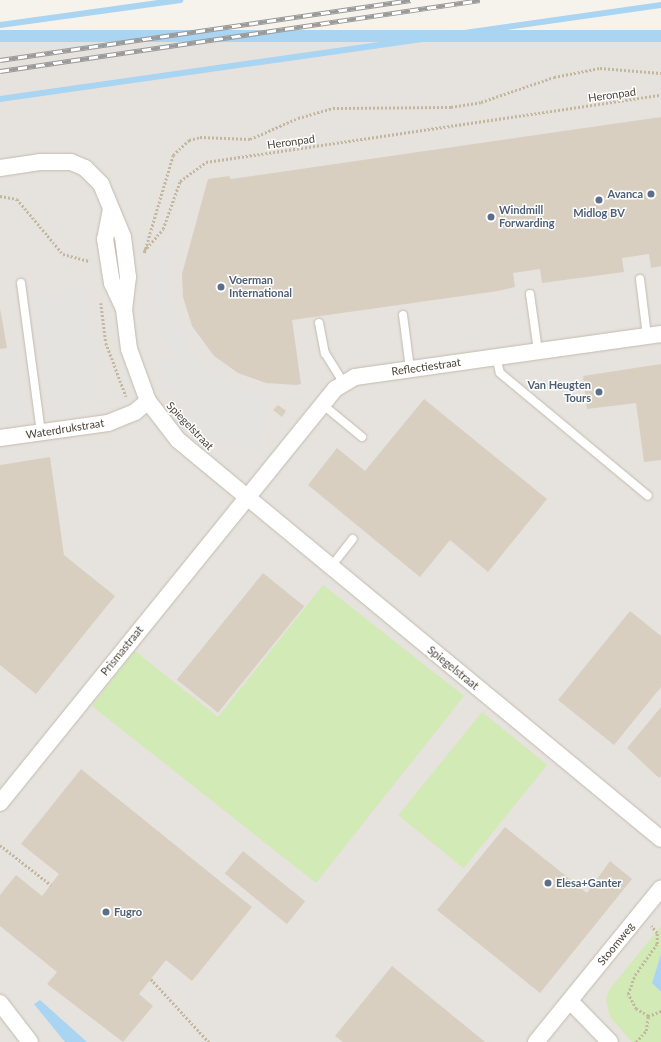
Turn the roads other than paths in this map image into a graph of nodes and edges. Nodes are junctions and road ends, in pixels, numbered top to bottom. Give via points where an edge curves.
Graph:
1 (0, 168) edge
2 (111, 209) junction
3 (640, 279) dead end
4 (21, 283) dead end
5 (530, 294) dead end
6 (124, 309) junction
7 (403, 315) dead end
8 (319, 323) dead end
9 (654, 335) edge
10 (538, 351) junction
11 (496, 357) junction
12 (410, 369) junction
13 (344, 383) junction
14 (148, 401) junction
15 (322, 404) junction
16 (41, 432) junction
17 (362, 437) dead end
18 (0, 438) edge
19 (648, 496) dead end
20 (245, 498) junction
21 (353, 539) dead end
22 (330, 568) junction
23 (0, 803) edge
24 (661, 839) edge
25 (661, 888) edge
26 (570, 1001) junction
27 (0, 1003) edge
28 (30, 1042) edge
29 (536, 1042) edge
30 (610, 1042) edge

1 - 2 street via 40,162 71,162 85,168 101,184
2 - 6 street, Spiegelstraat via 126,256 128,277
2 - 6 street, Spiegelstraat via 105,239 112,283
3 - 9 lane
4 - 16 lane
5 - 10 lane
6 - 14 street, Spiegelstraat via 129,349
7 - 12 lane
8 - 13 lane via 324,353
9 - 10 street, Reflectiestraat
10 - 11 street, Reflectiestraat
11 - 12 street, Reflectiestraat
11 - 19 lane via 500,374
12 - 13 street, Reflectiestraat via 355,377
13 - 15 street, Reflectiestraat
14 - 16 street, Waterdrukstraat via 135,412 108,423
14 - 20 street, Spiegelstraat via 178,440
15 - 17 lane
15 - 20 street, Reflectiestraat
16 - 18 street, Waterdrukstraat
20 - 22 street, Spiegelstraat
20 - 23 street, Prismastraat
21 - 22 lane
22 - 24 street, Spiegelstraat
25 - 26 street, Stoomweg
26 - 29 street, Stoomweg
26 - 30 street
27 - 28 street

